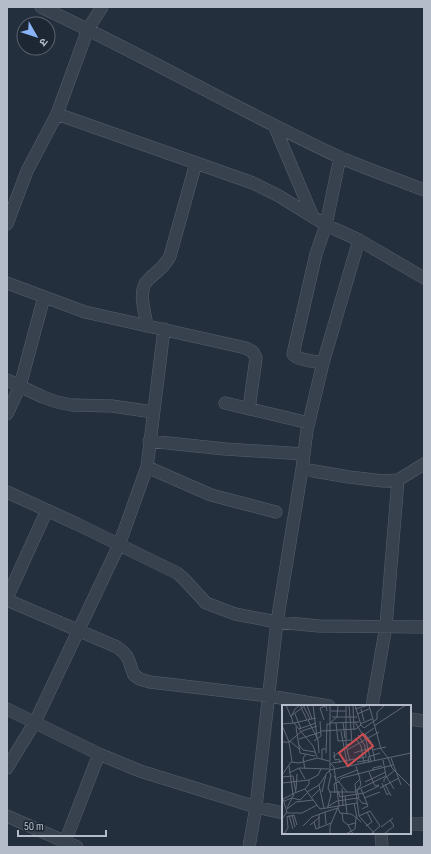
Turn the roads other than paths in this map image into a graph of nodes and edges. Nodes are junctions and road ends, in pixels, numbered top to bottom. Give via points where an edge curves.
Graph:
1 (41, 7) edge
2 (102, 7) edge
3 (88, 29) junction
4 (57, 114) junction
5 (274, 124) junction
6 (340, 157) junction
7 (196, 163) junction
8 (424, 190) edge
9 (11, 201) edge
10 (313, 217) junction
11 (7, 224) edge
12 (326, 225) junction
13 (359, 240) junction
14 (424, 278) edge
15 (7, 283) edge
16 (44, 297) junction
17 (148, 326) junction
18 (164, 329) junction
19 (323, 363) junction
20 (7, 380) edge
21 (20, 386) junction
22 (225, 403) dead end
23 (249, 409) junction
24 (154, 412) junction
25 (7, 414) edge
26 (309, 423) junction
27 (149, 441) junction
28 (304, 454) junction
29 (424, 464) edge
30 (147, 467) junction
31 (302, 469) junction
32 (398, 480) junction
33 (7, 492) edge
34 (47, 510) junction
35 (276, 512) dead end
36 (119, 545) junction
37 (7, 599) edge
38 (277, 622) junction
39 (386, 626) junction
40 (424, 627) edge
41 (78, 630) junction
42 (269, 696) junction
43 (323, 705) edge
44 (372, 705) edge
45 (7, 709) edge
46 (411, 719) edge
47 (424, 721) edge
48 (35, 722) junction
49 (99, 754) junction
50 (7, 768) edge
51 (256, 807) junction
52 (282, 813) edge
53 (7, 816) edge
54 (411, 824) edge
55 (424, 824) edge
56 (381, 834) edge
57 (63, 844) edge
58 (77, 847) edge
59 (249, 847) edge
60 (382, 847) edge

1 - 3 street
2 - 3 street
3 - 4 street
3 - 5 street
4 - 7 street
4 - 9 street
5 - 6 street
5 - 10 street
6 - 8 street
6 - 12 street
7 - 10 street via 253,183
7 - 17 street via 170,256 143,288 142,296
9 - 11 street
10 - 12 street
12 - 13 street
12 - 19 street via 316,254 293,354 301,359
13 - 14 street
13 - 19 street
15 - 16 street
16 - 17 street via 85,312
16 - 21 street
17 - 18 street
18 - 23 street via 246,348 253,352 256,358
18 - 24 street
19 - 26 street
20 - 21 street
21 - 24 street via 43,397 72,405 104,405
21 - 25 street
22 - 23 street
23 - 26 street
24 - 27 street
26 - 28 street
27 - 28 street
27 - 30 street
28 - 31 street
29 - 32 street
30 - 35 street via 211,496
30 - 36 street
31 - 32 street via 383,481
31 - 38 street
32 - 39 street
33 - 34 street
34 - 36 street
34 - 37 street
36 - 38 street via 176,573 201,599 213,607
36 - 41 street
37 - 41 street
38 - 39 street via 319,626
38 - 42 street
39 - 40 street
39 - 44 street
41 - 42 street via 124,652 134,675 140,679
41 - 48 street
42 - 43 street
42 - 51 street
45 - 48 street
46 - 47 street
48 - 49 street
48 - 50 street
49 - 51 street via 140,771
49 - 57 street
51 - 52 street
51 - 59 street
53 - 57 street
54 - 55 street
56 - 60 street
57 - 58 street

